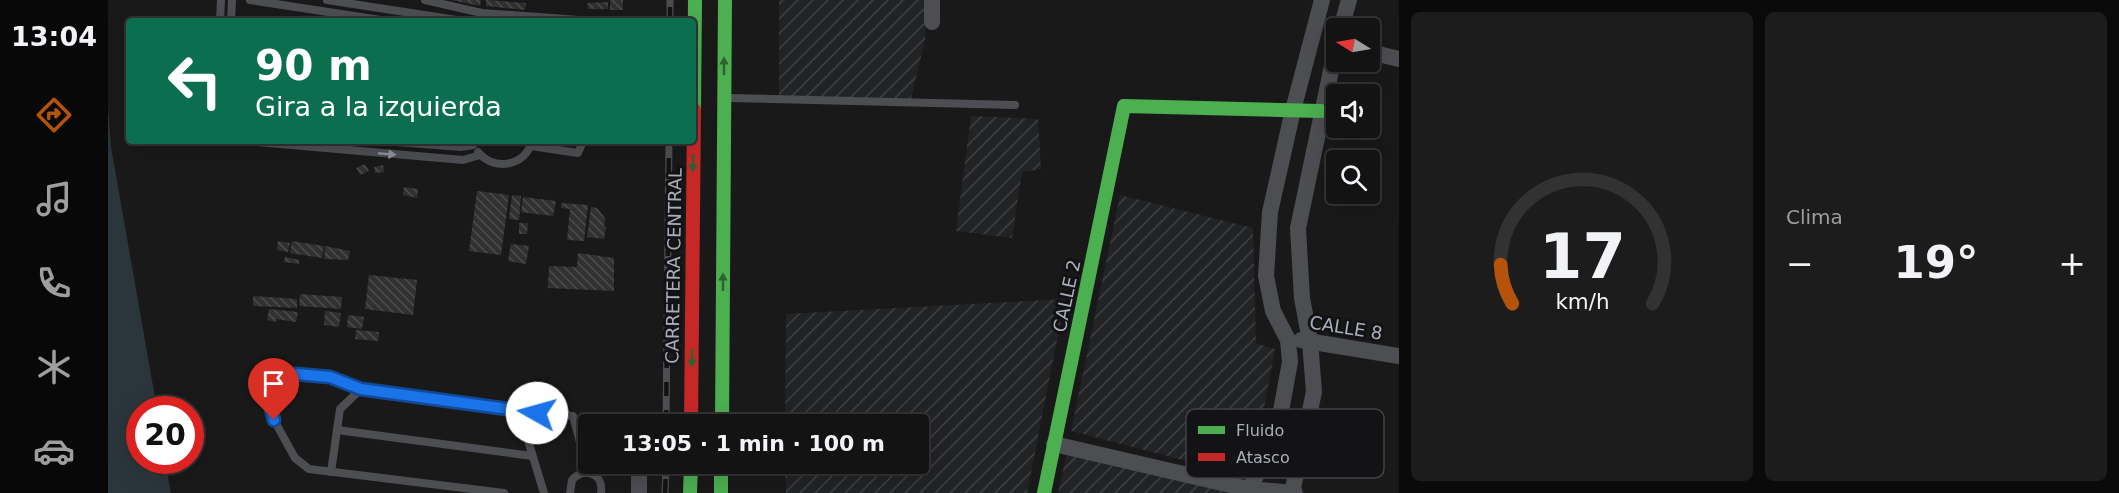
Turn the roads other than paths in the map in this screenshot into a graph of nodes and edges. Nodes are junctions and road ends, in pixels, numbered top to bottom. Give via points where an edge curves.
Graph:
1 (221, 0) edge
2 (232, 0) edge
3 (250, 0) edge
4 (327, 0) edge
5 (425, 0) edge
6 (695, 0) edge
7 (725, 0) edge
8 (932, 0) edge
9 (1322, 0) edge
10 (1349, 0) edge
11 (220, 18) edge
12 (231, 18) edge
13 (367, 18) edge
14 (444, 18) edge
15 (551, 18) edge
16 (694, 18) edge
17 (1344, 18) edge
18 (932, 22) dead end
19 (1380, 54) edge
20 (1399, 59) edge
21 (1331, 72) edge
22 (724, 98) junction
23 (1015, 105) dead end
24 (1293, 110) junction
25 (1322, 111) junction
26 (279, 144) edge
27 (448, 144) edge
28 (460, 144) edge
29 (474, 144) edge
30 (530, 144) edge
31 (536, 144) edge
32 (581, 144) edge
33 (693, 144) edge
34 (480, 155) junction
35 (1288, 340) junction
36 (1310, 341) junction
37 (1399, 356) edge
38 (361, 389) junction
39 (1281, 409) edge
40 (1310, 409) edge
41 (519, 411) junction
42 (691, 414) edge
43 (722, 414) edge
44 (337, 430) junction
45 (578, 435) edge
46 (1054, 444) junction
47 (532, 456) junction
48 (331, 472) junction
49 (579, 474) edge
50 (594, 474) edge
51 (639, 474) edge
52 (691, 474) edge
53 (721, 474) edge
54 (1186, 476) edge
55 (1194, 478) edge
56 (1296, 478) edge
57 (1248, 491) edge
58 (504, 493) edge
59 (544, 493) edge
60 (570, 493) edge
61 (601, 493) edge
62 (639, 493) edge
63 (690, 493) edge
64 (721, 493) edge
65 (1044, 493) edge
66 (1293, 493) edge

1 - 11 lane
2 - 12 lane
3 - 13 lane
4 - 14 lane
5 - 15 lane via 482,13
6 - 16 main road, CARRETERA CENTRAL
22 -> 7 main road
8 - 18 street
9 - 24 street
10 - 17 street
19 - 20 street
21 - 25 street
22 - 23 lane
43 -> 22 main road
24 - 25 main road
24 - 35 street via 1270,212 1266,276 1273,311
24 - 46 main road, CALLE 2 via 1124,106
25 - 36 street via 1298,228 1302,298
26 -> 34 lane via 463,160
27 - 28 lane
29 - 34 lane
30 - 34 lane via 514,163 501,165
31 - 32 lane via 578,153
33 -> 42 main road, CARRETERA CENTRAL
35 - 36 street, CALLE 8
35 - 39 street via 1290,362
36 - 37 street, CALLE 8
36 - 40 street via 1314,392
38 - 41 lane
38 - 44 lane via 340,409
38 - 48 lane via 330,377 296,374 281,376 272,388 269,404 274,420 295,458 309,470
41 - 45 lane via 573,417
41 - 47 lane
44 - 47 lane
44 - 48 lane
46 - 54 street
46 - 65 main road, CALLE 2
47 - 59 lane
48 - 58 lane
49 - 60 lane via 572,480
50 - 61 lane via 602,484
51 - 62 street
52 - 63 main road
53 - 64 main road
55 - 57 street
56 - 66 street
57 - 66 street

